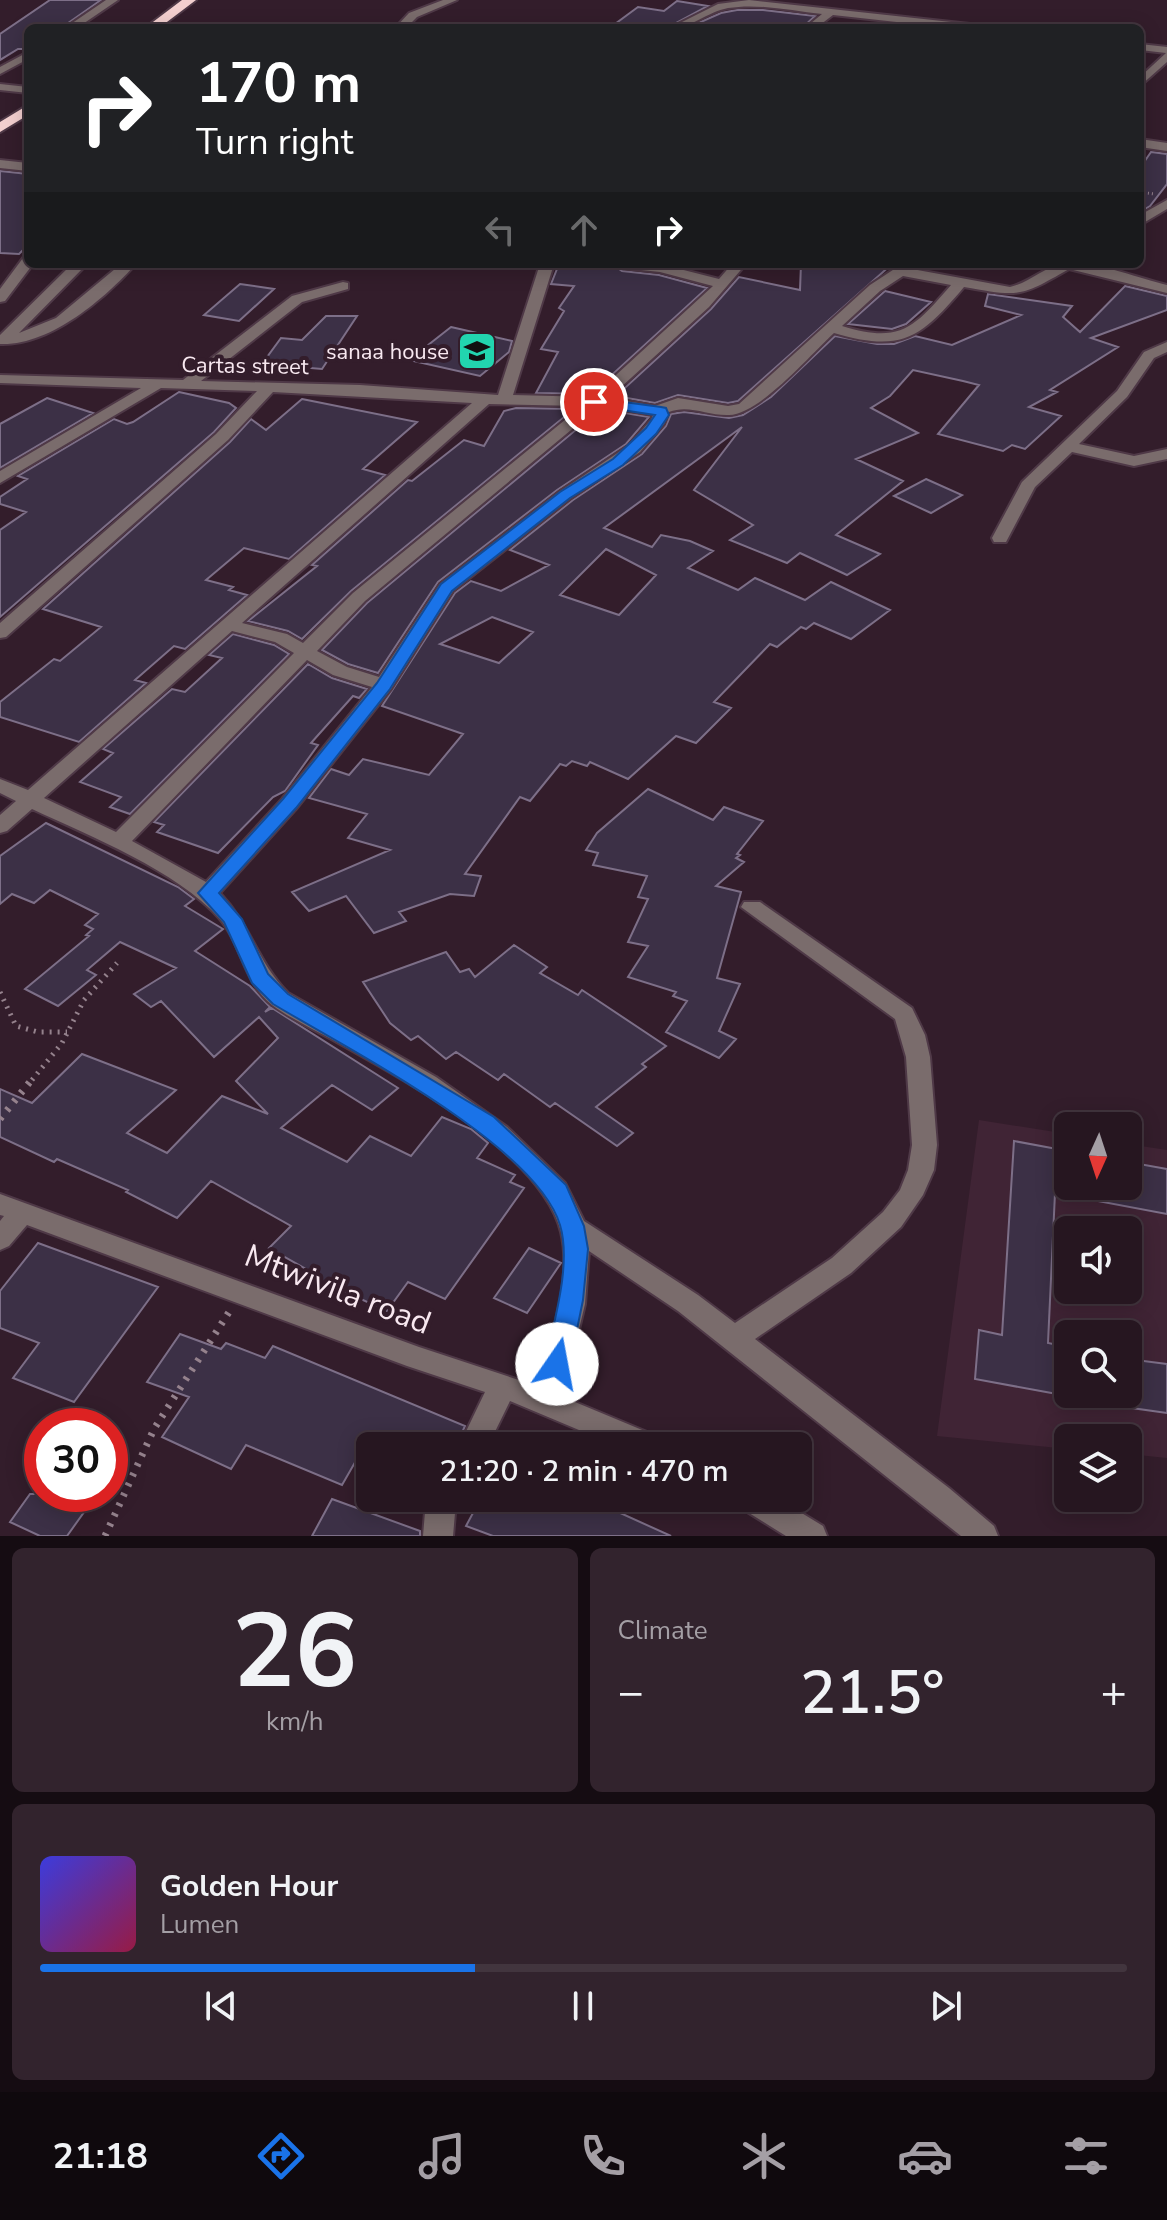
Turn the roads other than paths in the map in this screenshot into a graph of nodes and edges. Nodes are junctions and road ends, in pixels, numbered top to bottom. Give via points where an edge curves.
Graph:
1 (113, 0) edge
2 (190, 0) edge
3 (452, 0) edge
4 (832, 11) junction
5 (78, 24) edge
6 (157, 24) edge
7 (404, 24) edge
8 (682, 24) edge
9 (815, 24) edge
10 (944, 24) edge
11 (1144, 47) edge
12 (1167, 50) edge
13 (1167, 56) edge
14 (24, 57) edge
15 (0, 71) edge
16 (1152, 72) junction
17 (1167, 75) edge
18 (1144, 79) edge
19 (0, 87) edge
20 (24, 90) edge
21 (24, 112) edge
22 (0, 128) edge
23 (1144, 144) edge
24 (1167, 147) edge
25 (0, 164) edge
26 (24, 167) edge
27 (1167, 204) edge
28 (1144, 218) edge
29 (24, 266) edge
30 (76, 268) edge
31 (125, 268) edge
32 (546, 268) edge
33 (660, 268) edge
34 (736, 268) edge
35 (905, 268) edge
36 (1063, 268) edge
37 (1081, 268) edge
38 (960, 283) junction
39 (723, 284) junction
40 (343, 286) dead end
41 (1167, 289) edge
42 (0, 298) edge
43 (830, 327) junction
44 (2, 341) edge
45 (1167, 346) edge
46 (0, 379) edge
47 (156, 385) junction
48 (184, 386) junction
49 (268, 388) junction
50 (485, 399) junction
51 (504, 400) junction
52 (594, 402) junction
53 (661, 411) junction
54 (1068, 446) junction
55 (1167, 454) edge
56 (0, 478) edge
57 (1000, 538) dead end
58 (228, 625) junction
59 (0, 633) edge
60 (305, 650) junction
61 (384, 685) junction
62 (0, 785) edge
63 (29, 801) junction
64 (0, 826) edge
65 (119, 842) junction
66 (208, 893) junction
67 (752, 907) dead end
68 (12, 1208) edge
69 (572, 1226) junction
70 (0, 1239) edge
71 (733, 1339) junction
72 (503, 1385) junction
73 (547, 1403) junction
74 (480, 1432) edge
75 (616, 1432) edge
76 (440, 1512) edge
77 (773, 1512) edge
78 (438, 1536) edge
79 (812, 1536) edge
80 (983, 1536) edge

1 - 5 street
2 - 6 highway
3 - 7 street via 413,15
4 - 8 street via 742,3
4 - 9 street
4 - 10 street
11 - 12 street
13 - 16 street
14 - 15 street
16 - 17 street
16 - 18 street
19 - 20 street
21 - 22 highway
23 - 24 street
25 - 26 street
27 - 28 street
29 - 42 street
30 - 44 street
31 - 44 street via 67,319
32 - 51 street
33 - 39 street
34 - 39 street
35 - 38 street
35 - 43 street, Cartas street
36 - 38 street via 1018,291
37 - 41 street
38 - 43 street via 933,312 895,338
39 - 52 street
40 - 48 street via 297,299
43 - 53 street, Cartas street via 740,410 678,403
45 - 54 street via 1149,355 1122,394
46 - 47 street, Cartas street
47 - 48 street, Cartas street
47 - 56 street
48 - 49 street, Cartas street
49 - 50 street, Cartas street
49 - 59 street via 222,437
50 - 51 street, Cartas street
50 - 58 street
51 - 52 street, Cartas street
52 - 53 street, Cartas street
52 - 60 street via 359,597
53 - 61 street via 659,421 634,449 565,495 446,588
54 - 55 street via 1134,461
54 - 57 street via 1028,485
58 - 60 street via 281,638
58 - 63 street
60 - 61 street via 340,671
60 - 65 street
61 - 66 street via 289,804
62 - 63 street
63 - 64 street
63 - 65 street
65 - 66 street
66 - 69 street via 232,919 260,978 280,999 486,1123 558,1192
67 - 71 street via 904,1014 919,1058 924,1141 912,1191 882,1233
68 - 70 street
68 - 72 street, Mtwivila road
69 - 71 street
69 - 73 street via 576,1249 571,1300
71 - 80 street
72 - 73 street, Mtwivila road
72 - 74 street
73 - 75 street, Mtwivila road
76 - 78 street
77 - 79 street

